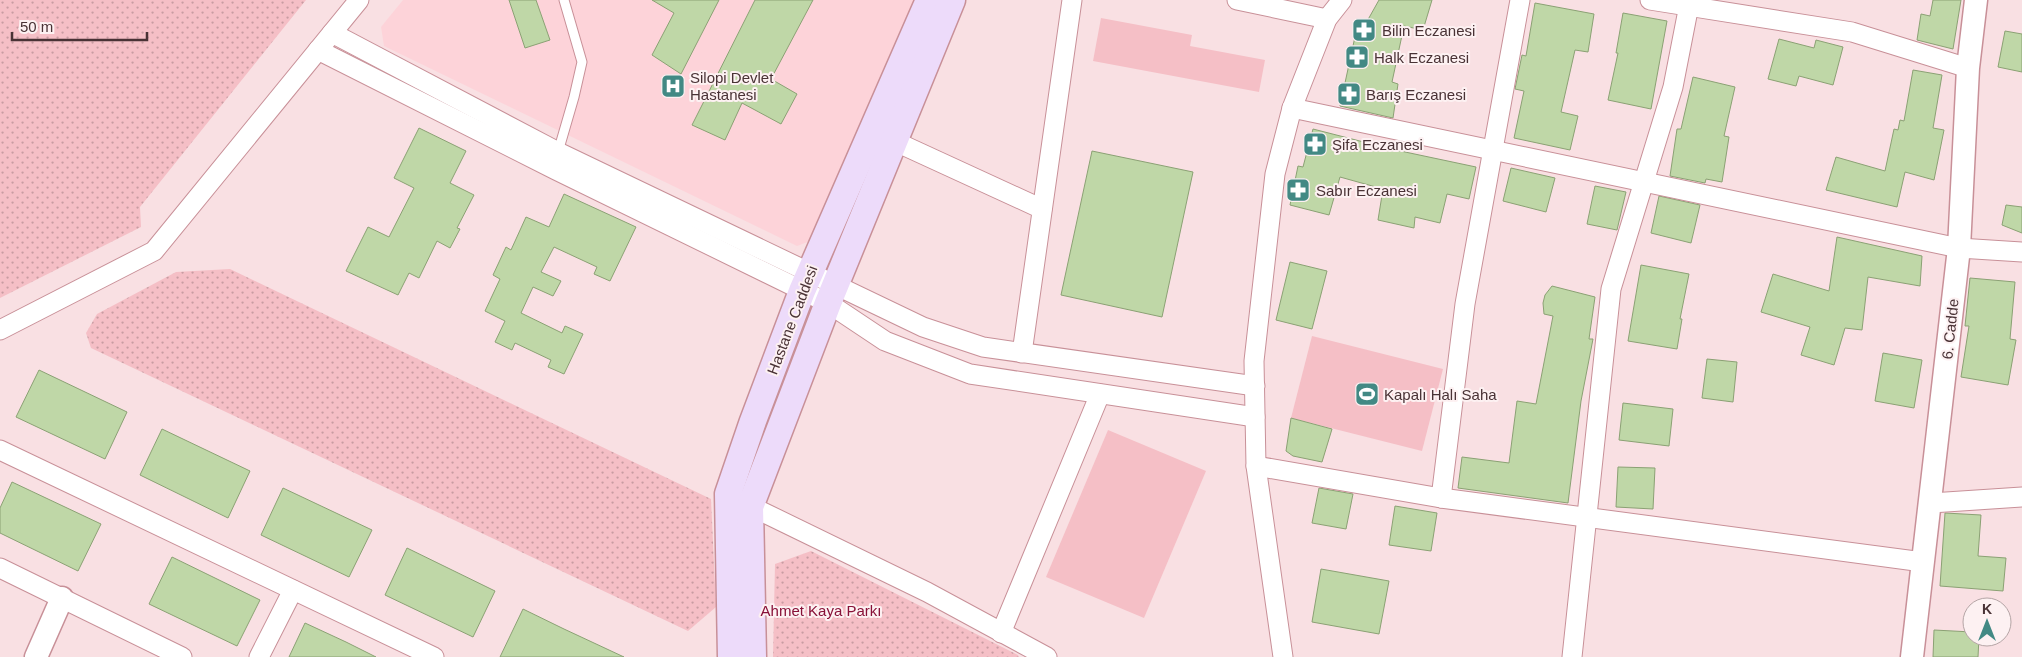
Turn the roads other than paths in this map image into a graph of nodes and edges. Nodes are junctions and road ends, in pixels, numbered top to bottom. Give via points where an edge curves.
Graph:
1 (359, 0) edge
2 (564, 0) edge
3 (929, 0) edge
4 (952, 0) edge
5 (1072, 0) edge
6 (1237, 0) edge
7 (1342, 0) edge
8 (1520, 0) edge
9 (1650, 0) edge
10 (1976, 0) edge
11 (1689, 3) edge
12 (1327, 19) junction
13 (332, 33) junction
14 (318, 50) junction
15 (1968, 68) junction
16 (1292, 108) junction
17 (894, 142) junction
18 (1494, 150) junction
19 (557, 161) junction
20 (1644, 183) junction
21 (1042, 208) junction
22 (1959, 248) junction
23 (2022, 252) edge
24 (805, 282) junction
25 (831, 294) junction
26 (0, 330) edge
27 (1022, 354) junction
28 (1255, 386) junction
29 (1100, 394) junction
30 (1255, 417) junction
31 (0, 450) edge
32 (1256, 466) junction
33 (2022, 497) edge
34 (1441, 498) junction
35 (739, 501) junction
36 (1931, 503) junction
37 (1585, 518) junction
38 (1923, 562) junction
39 (0, 568) edge
40 (293, 590) junction
41 (62, 598) junction
42 (1001, 632) junction
43 (36, 657) edge
44 (182, 657) edge
45 (259, 657) edge
46 (434, 657) edge
47 (730, 657) edge
48 (753, 657) edge
49 (1045, 657) edge
50 (1283, 657) edge
51 (1572, 657) edge
52 (1912, 657) edge

1 - 13 street
2 - 19 lane via 582,62
3 - 24 main road, Hastane Caddesi
4 - 17 main road, Hastane Caddesi
5 - 21 street
6 - 12 street
7 - 12 street
8 - 18 street
9 - 11 street
10 - 15 street, 6. Cadde
11 - 15 street via 1852,32
11 - 20 street via 1672,87
12 - 16 street
13 - 14 street
13 - 19 street
14 - 19 street
14 - 26 street via 154,251
15 - 22 street, 6. Cadde
16 - 18 street
16 - 28 street via 1275,174 1254,361
17 - 21 street
17 - 25 main road, Hastane Caddesi
18 - 20 street
18 - 34 street via 1465,304
19 - 24 street
20 - 22 street
20 - 37 street via 1611,289
21 - 27 street
22 - 23 street
22 - 36 street, 6. Cadde
24 - 25 street
24 - 35 main road, Hastane Caddesi via 753,421
25 - 27 street via 982,347
25 - 29 street via 885,341 970,374
25 - 35 main road, Hastane Caddesi
27 - 28 street
28 - 30 street
29 - 30 street
29 - 42 street
30 - 32 street
31 - 40 street
32 - 34 street
32 - 50 street
33 - 36 street
34 - 37 street
35 - 42 street via 927,592
35 - 47 main road, Hastane Caddesi
35 - 48 main road, Hastane Caddesi
36 - 38 street, 6. Cadde
37 - 38 street
37 - 51 street
38 - 52 street, 6. Cadde
39 - 41 street
40 - 45 street
40 - 46 street
41 - 43 street
41 - 44 street
42 - 49 street

